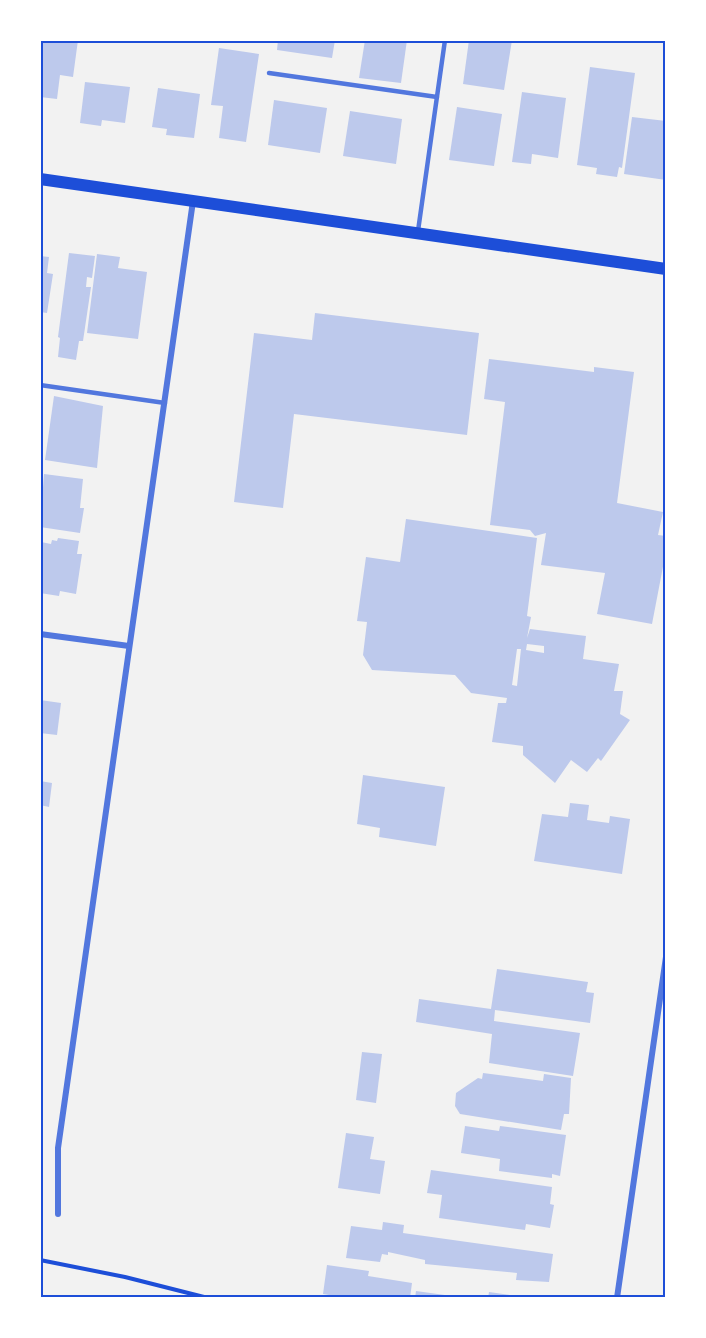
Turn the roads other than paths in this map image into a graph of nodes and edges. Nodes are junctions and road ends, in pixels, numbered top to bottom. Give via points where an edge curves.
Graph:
1 (445, 40) edge
2 (269, 73) dead end
3 (437, 97) junction
4 (40, 179) edge
5 (193, 201) junction
6 (417, 234) junction
7 (666, 269) edge
8 (40, 385) edge
9 (165, 404) junction
10 (40, 634) edge
11 (129, 646) junction
12 (666, 957) edge
13 (58, 1214) dead end
14 (617, 1298) edge

1 - 3 lane
2 - 3 lane
3 - 6 lane
4 - 5 main road
5 - 6 main road
5 - 9 street
6 - 7 main road
8 - 9 lane
9 - 11 street
10 - 11 street
11 - 13 street via 58,1148
12 - 14 street

